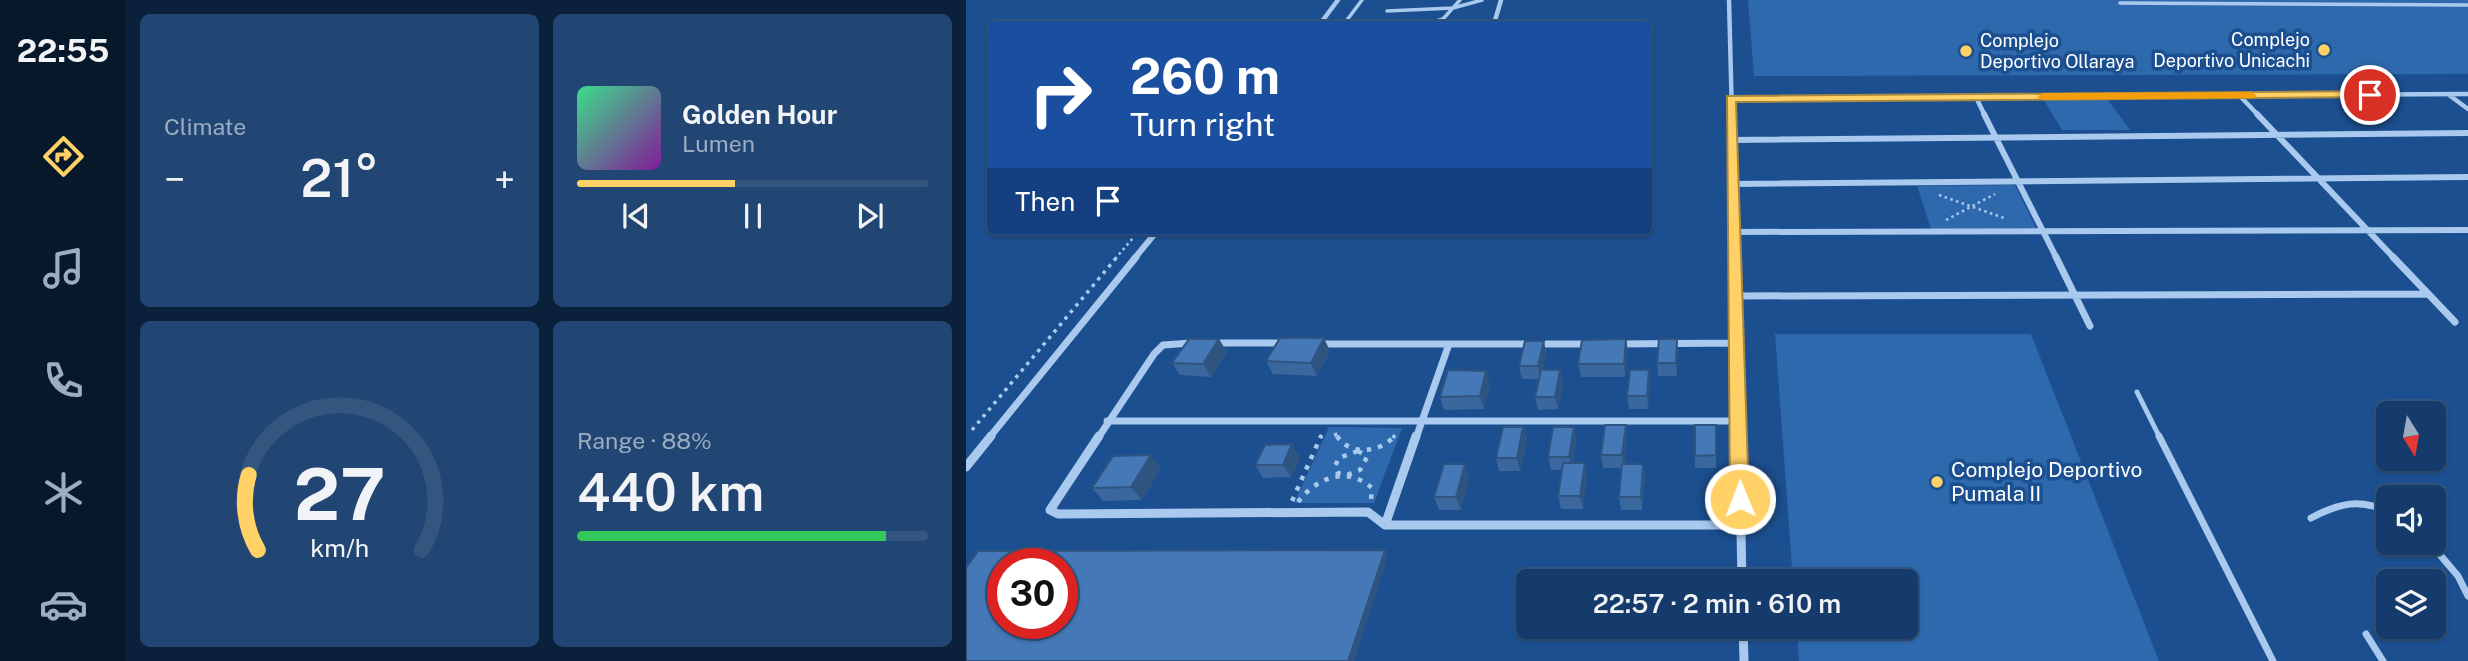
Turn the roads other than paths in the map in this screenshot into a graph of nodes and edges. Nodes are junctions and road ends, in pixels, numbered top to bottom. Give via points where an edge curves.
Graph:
1 (1338, 0) edge
2 (1362, 0) edge
3 (1460, 0) edge
4 (1482, 0) edge
5 (1502, 0) edge
6 (1729, 0) edge
7 (2257, 1) edge
8 (2120, 3) dead end
9 (2468, 5) edge
10 (1453, 8) junction
11 (1387, 11) dead end
12 (1322, 21) edge
13 (1346, 21) edge
14 (1436, 21) edge
15 (1495, 21) edge
16 (2448, 94) junction
17 (2468, 94) edge
18 (2239, 96) junction
19 (1976, 97) junction
20 (1731, 98) junction
21 (2468, 109) edge
22 (2468, 134) edge
23 (2277, 135) junction
24 (1996, 138) junction
25 (1731, 140) junction
26 (2468, 177) edge
27 (2318, 179) junction
28 (2018, 181) junction
29 (1732, 184) junction
30 (2367, 230) junction
31 (2468, 230) edge
32 (2043, 231) junction
33 (1733, 232) junction
34 (1154, 235) edge
35 (2428, 294) junction
36 (2074, 295) junction
37 (1735, 296) junction
38 (2455, 322) dead end
39 (2090, 326) dead end
40 (1736, 343) junction
41 (1299, 344) edge
42 (1312, 344) edge
43 (1449, 344) junction
44 (1599, 344) edge
45 (1613, 344) edge
46 (2137, 392) dead end
47 (1107, 421) junction
48 (1422, 421) junction
49 (1738, 421) junction
50 (966, 467) edge
51 (2376, 505) edge
52 (2311, 518) dead end
53 (1385, 525) junction
54 (1740, 525) junction
55 (2440, 555) edge
56 (1742, 569) edge
57 (2468, 596) edge
58 (2367, 634) dead end
59 (1743, 639) edge
60 (1744, 661) edge
61 (2273, 661) edge
62 (2383, 661) edge

1 - 12 street
2 - 13 lane
3 - 10 lane
4 - 10 lane
5 - 15 street
6 - 20 street
7 - 8 lane
7 - 9 lane
10 - 11 lane
10 - 14 lane
16 - 17 street
16 - 18 street
16 - 21 street
18 - 19 street
18 - 23 street
19 - 20 street
19 - 24 street
20 - 25 street
22 - 23 street
23 - 24 street
23 - 27 street
24 - 25 street
24 - 28 street
25 - 29 street
26 - 27 street
27 - 28 street
27 - 30 street
28 - 29 street
28 - 32 street
29 - 33 street
30 - 31 street
30 - 32 street
30 - 35 street
32 - 33 street
32 - 36 street
33 - 37 street
34 - 50 street
35 - 36 street
35 - 38 street
36 - 37 street
36 - 39 street
37 - 40 street
40 - 45 street
40 - 49 street
41 - 47 street via 1163,345
42 - 43 street
43 - 44 street
43 - 48 street
46 - 61 lane
47 - 48 street
47 - 53 street via 1050,510 1058,514 1368,512
48 - 49 street
48 - 53 street
49 - 54 street
51 - 52 lane via 2339,502
53 - 54 street
54 - 56 street
55 - 57 lane
58 - 62 lane
59 - 60 street

